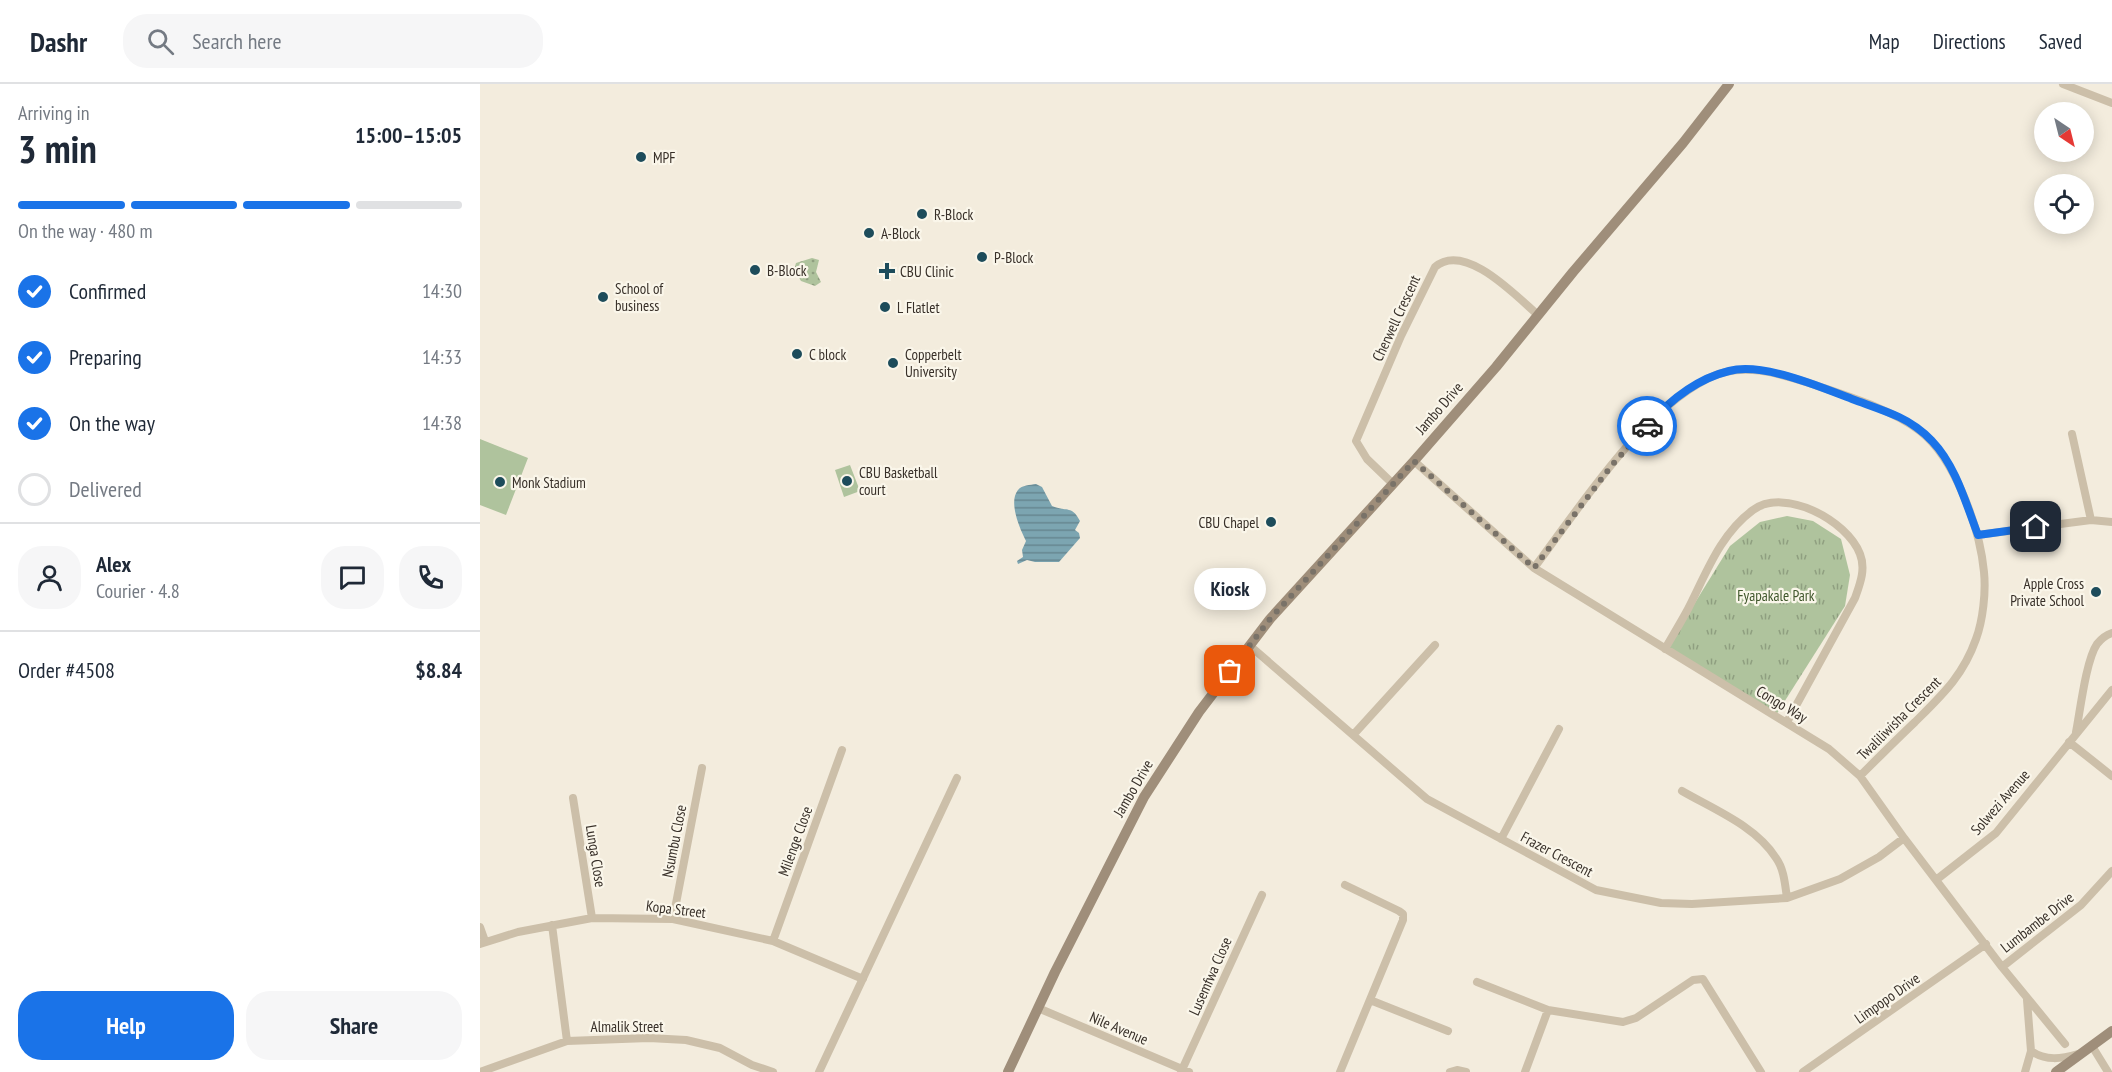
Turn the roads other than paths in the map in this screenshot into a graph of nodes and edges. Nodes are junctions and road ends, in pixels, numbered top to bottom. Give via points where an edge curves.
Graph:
1 (1730, 84) edge
2 (2063, 84) edge
3 (2112, 103) edge
4 (1538, 315) junction
5 (2072, 434) dead end
6 (1414, 461) junction
7 (1394, 484) junction
8 (2091, 520) junction
9 (2112, 522) edge
10 (1978, 535) junction
11 (1534, 568) junction
12 (2112, 633) edge
13 (1249, 645) junction
14 (1436, 645) dead end
15 (1665, 649) junction
16 (2112, 690) edge
17 (1786, 722) junction
18 (1559, 729) dead end
19 (2076, 733) junction
20 (1354, 734) junction
21 (2069, 742) junction
22 (842, 750) dead end
23 (702, 768) dead end
24 (1860, 776) junction
25 (2112, 776) edge
26 (957, 778) dead end
27 (1682, 791) dead end
28 (573, 798) dead end
29 (1904, 838) junction
30 (1501, 839) junction
31 (2112, 871) edge
32 (1936, 880) junction
33 (1345, 885) dead end
34 (1262, 895) dead end
35 (1787, 898) junction
36 (592, 918) junction
37 (673, 919) junction
38 (552, 925) junction
39 (480, 927) edge
40 (773, 941) junction
41 (483, 942) edge
42 (1986, 944) junction
43 (2002, 967) junction
44 (862, 979) junction
45 (1477, 982) dead end
46 (2027, 998) junction
47 (1370, 1000) junction
48 (1038, 1008) junction
49 (1548, 1010) junction
50 (1448, 1031) dead end
51 (2112, 1031) edge
52 (567, 1041) junction
53 (2065, 1044) dead end
54 (2088, 1049) junction
55 (2031, 1051) junction
56 (502, 1063) junction
57 (750, 1069) edge
58 (1184, 1071) edge
59 (480, 1072) edge
60 (505, 1072) edge
61 (773, 1072) edge
62 (819, 1072) edge
63 (1008, 1072) edge
64 (1340, 1072) edge
65 (1450, 1072) edge
66 (1466, 1072) edge
67 (1525, 1072) edge
68 (1761, 1072) edge
69 (1803, 1072) edge
70 (2025, 1072) edge
71 (2056, 1072) edge
72 (2108, 1072) edge

1 - 4 main road, Jambo Drive
2 - 3 street
4 - 6 main road, Jambo Drive
4 - 7 street, Cherwell Crescent via 1498,280 1468,263 1448,261 1436,267 1356,441 1367,459
5 - 8 street
6 - 7 main road, Jambo Drive
6 - 11 street, Congo Way
7 - 13 main road, Jambo Drive
8 - 9 street
8 - 10 street
10 - 11 street, Twaliliwisha Crescent via 1942,454 1932,441 1901,418 1780,374 1731,370 1709,377 1658,413 1612,465
10 - 24 street, Twaliliwisha Crescent via 1984,574 1982,605 1977,636 1967,662 1951,686
11 - 15 street, Congo Way
12 - 19 street, Solwezi Avenue via 2096,646
13 - 20 street, Frazer Crescent
13 - 48 main road, Jambo Drive via 1143,797
14 - 20 street
15 - 17 street, Congo Way
15 - 17 street via 1715,555 1735,526 1755,508 1779,503 1796,505 1829,518 1860,553 1861,581
16 - 19 street, Solwezi Avenue
17 - 24 street, Congo Way via 1829,748
18 - 30 street
19 - 21 street, Solwezi Avenue
20 - 30 street, Frazer Crescent via 1427,799
21 - 25 street
21 - 32 street, Solwezi Avenue via 1990,839
22 - 40 street, Milenge Close
23 - 37 street, Nsumbu Close
24 - 29 street, Congo Way
26 - 44 street
27 - 35 street via 1764,843 1777,858
28 - 36 street, Lunga Close
29 - 32 street, Congo Way
29 - 35 street, Frazer Crescent via 1840,879
30 - 35 street, Frazer Crescent via 1610,894 1692,904
31 - 43 street, Lumbambe Drive via 2081,905
32 - 42 street, Congo Way
33 - 47 street via 1403,914
34 - 58 street, Lusemfwa Close
36 - 37 street, Kopa Street
36 - 38 street, Kopa Street
37 - 40 street, Kopa Street
38 - 41 street, Kopa Street
38 - 52 street
39 - 41 street
40 - 44 street, Kopa Street
42 - 43 street, Congo Way
42 - 69 street, Limpopo Drive
43 - 46 street, Congo Way
44 - 62 street
45 - 49 street
46 - 53 street, Congo Way
46 - 55 street
47 - 50 street
47 - 64 street
48 - 58 street, Nile Avenue
48 - 63 main road, Jambo Drive
49 - 67 street
49 - 68 street via 1630,1022 1693,980 1702,979
51 - 54 main road
52 - 56 street, Almalik Street
52 - 57 street, Almalik Street via 686,1040 720,1048
54 - 55 street via 2048,1059
54 - 71 main road
54 - 72 street
55 - 70 street
56 - 59 street, Almalik Street
56 - 60 street
57 - 61 street, Almalik Street
65 - 66 street

